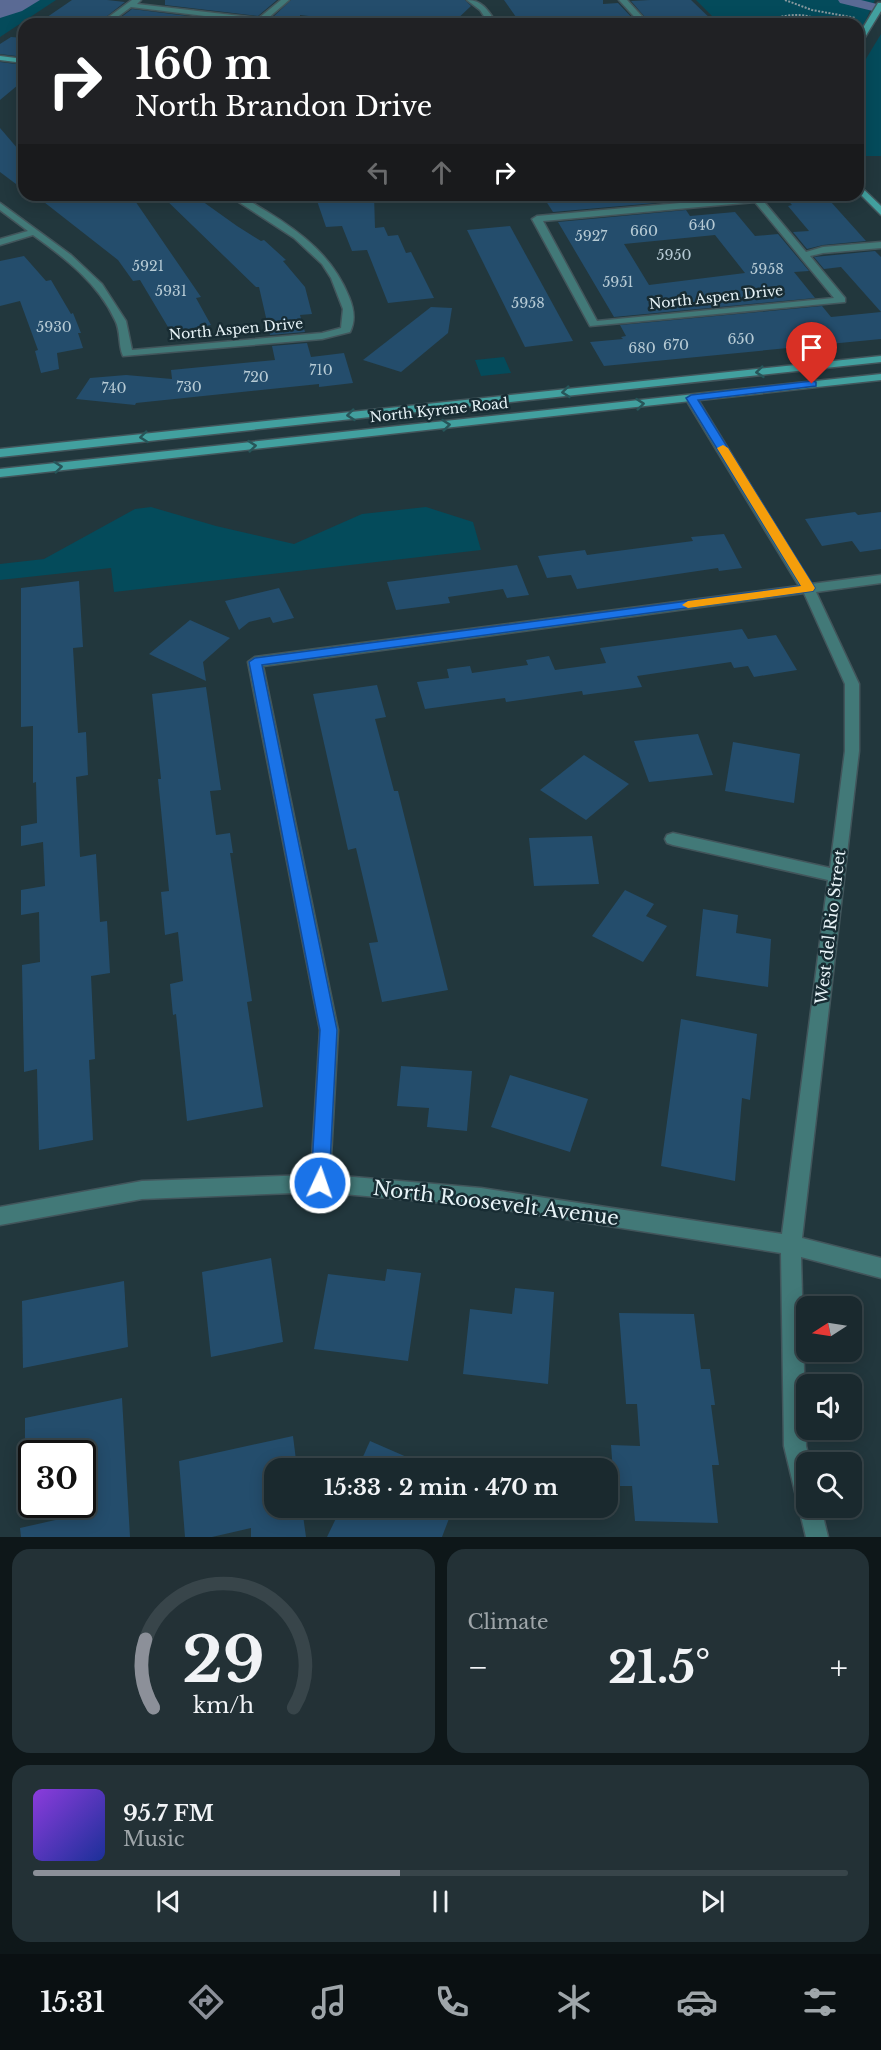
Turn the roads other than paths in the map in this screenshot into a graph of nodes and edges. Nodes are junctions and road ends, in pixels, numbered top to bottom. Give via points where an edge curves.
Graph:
1 (285, 0) edge
2 (471, 0) edge
3 (623, 0) edge
4 (133, 2) edge
5 (879, 7) edge
6 (111, 18) edge
7 (233, 18) edge
8 (263, 18) edge
9 (489, 18) edge
10 (640, 18) edge
11 (864, 32) edge
12 (0, 58) edge
13 (18, 60) edge
14 (864, 194) edge
15 (242, 201) edge
16 (735, 201) edge
17 (759, 201) edge
18 (0, 206) edge
19 (881, 212) edge
20 (33, 232) junction
21 (0, 242) edge
22 (881, 245) edge
23 (881, 253) edge
24 (804, 255) junction
25 (881, 359) edge
26 (881, 377) edge
27 (691, 398) junction
28 (0, 453) edge
29 (0, 473) edge
30 (881, 579) edge
31 (809, 588) junction
32 (673, 839) dead end
33 (837, 876) junction
34 (320, 1183) junction
35 (0, 1216) edge
36 (791, 1245) junction
37 (881, 1268) edge
38 (796, 1452) edge
39 (812, 1518) edge
40 (817, 1537) edge

1 - 8 street
2 - 9 street
3 - 10 street
4 - 6 street
4 - 7 street
5 - 11 main road
12 - 13 main road
14 - 19 main road
15 - 20 street, North Aspen Drive via 302,238 338,278 351,317 346,330 322,336 128,354 121,322 100,287
16 - 24 street, North Aspen Drive via 537,219 594,324 841,300
17 - 24 street, North Aspen Drive
18 - 20 street
20 - 21 street
22 - 24 street
23 - 24 street via 830,258
25 -> 28 main road, North Kyrene Road
26 - 27 main road, North Kyrene Road
29 -> 27 main road, North Kyrene Road
27 - 31 street, West del Rio Street
30 - 31 street
31 - 33 street, West del Rio Street via 852,684 852,751
31 - 34 street via 255,662 328,1030
32 - 33 street
33 - 36 street, West del Rio Street
34 - 35 street, North Roosevelt Avenue via 142,1190
34 - 36 street, North Roosevelt Avenue via 481,1197
36 - 37 street, North Roosevelt Avenue
36 - 38 street, West del Rio Street
39 - 40 street

